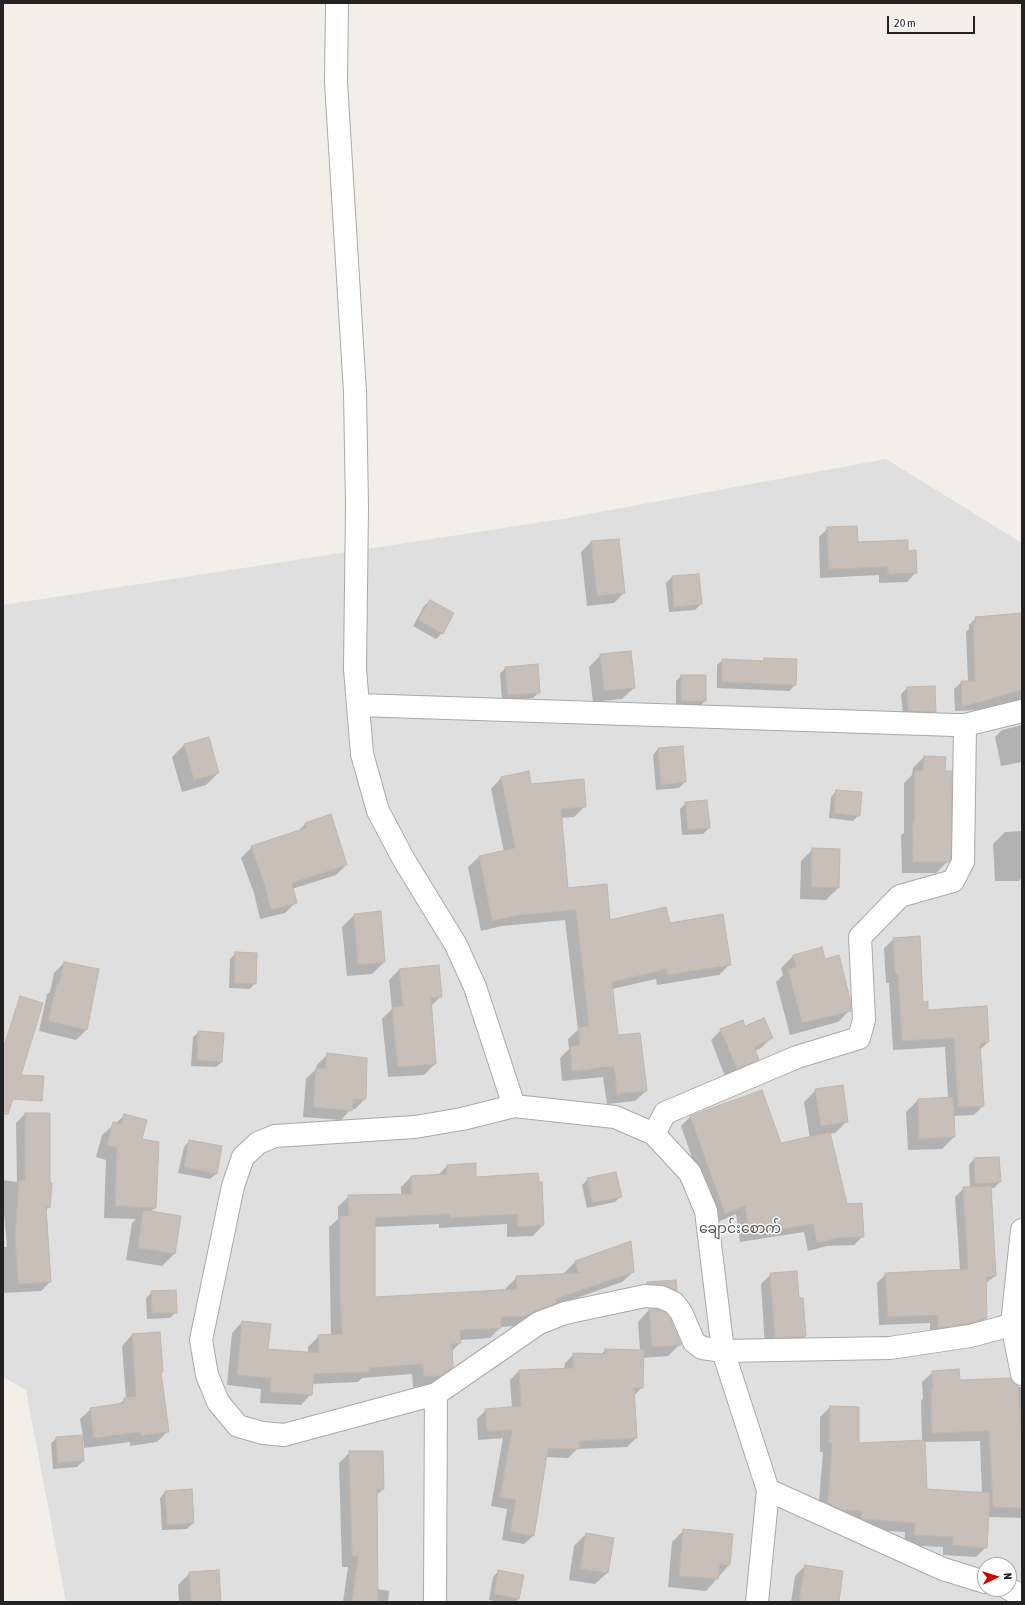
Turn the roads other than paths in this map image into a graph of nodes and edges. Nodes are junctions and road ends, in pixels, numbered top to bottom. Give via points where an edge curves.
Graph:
1 (337, 3) edge
2 (358, 705) junction
3 (1022, 711) edge
4 (965, 725) junction
5 (514, 1106) junction
6 (654, 1134) junction
7 (1022, 1230) edge
8 (1017, 1322) edge
9 (724, 1351) junction
10 (1022, 1374) edge
11 (436, 1394) junction
12 (768, 1490) junction
13 (977, 1580) edge
14 (435, 1602) edge
15 (757, 1602) edge

1 - 2 street via 336,82 355,392 355,669
2 - 4 street
2 - 5 street via 362,754 378,811 404,860 456,945 475,987
3 - 4 street
4 - 6 street via 963,862 953,881 900,896 860,937 864,1020 859,1038 797,1057 665,1113
5 - 6 street via 615,1117
5 - 11 street via 415,1127 275,1136 258,1143 243,1156 233,1186 201,1340 207,1376 218,1402 238,1426 263,1433 284,1435
6 - 9 street via 690,1173 706,1211
7 - 8 street
8 - 9 street via 970,1336 890,1348
8 - 10 street
9 - 11 street via 702,1348 694,1342 681,1312 674,1303 661,1297 645,1296 565,1313 539,1323
9 - 12 street
11 - 14 street
12 - 13 street via 943,1569
12 - 15 street

